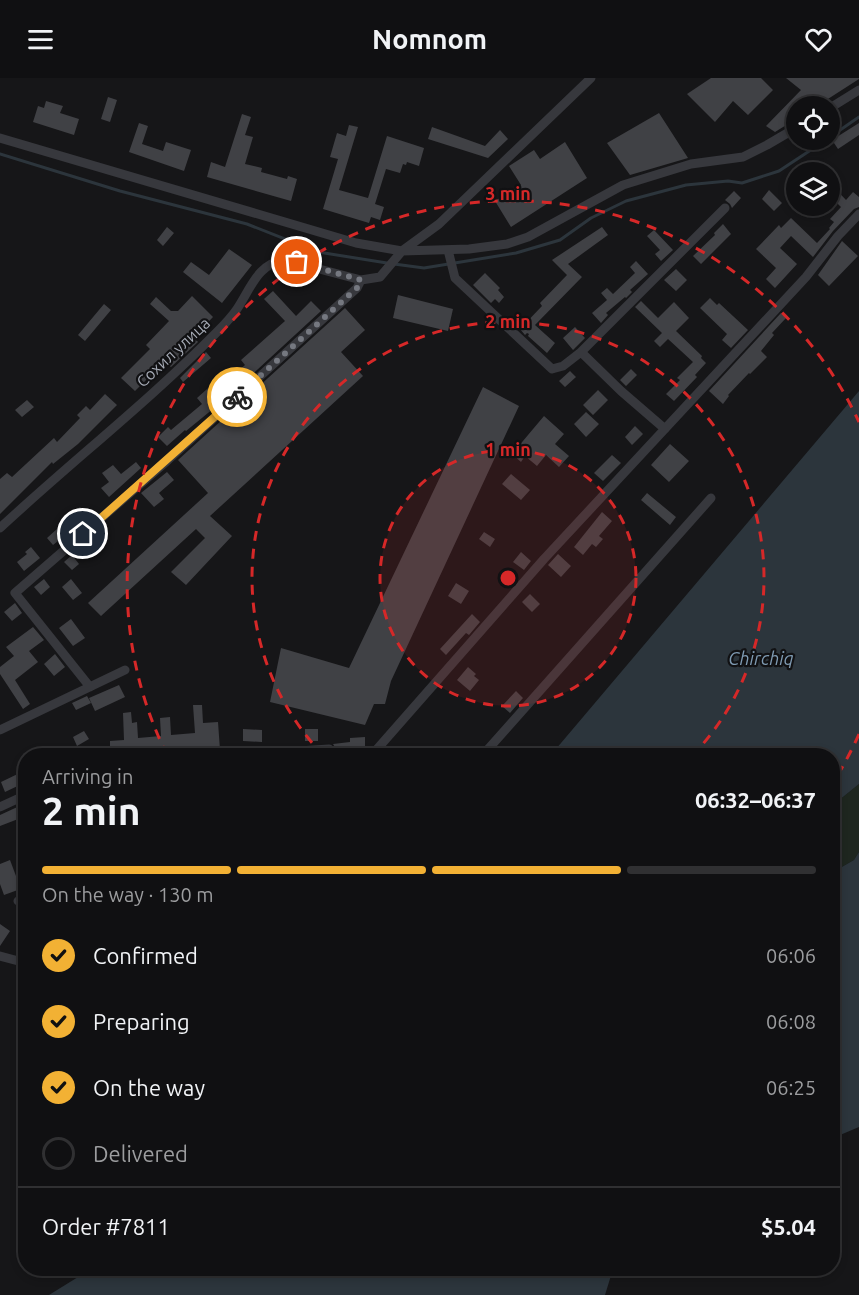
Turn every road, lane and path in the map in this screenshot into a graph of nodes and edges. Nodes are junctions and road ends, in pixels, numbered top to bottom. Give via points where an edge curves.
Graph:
1 (591, 78) edge
2 (859, 90) edge
3 (840, 102) edge
4 (786, 134) edge
5 (0, 138) edge
6 (725, 208) dead end
7 (859, 214) edge
8 (448, 250) junction
9 (402, 251) junction
10 (361, 280) junction
11 (581, 351) junction
12 (665, 429) junction
13 (711, 498) dead end
14 (0, 528) edge
15 (125, 670) dead end
16 (90, 687) junction
17 (0, 730) edge
18 (378, 748) edge
19 (489, 748) edge
20 (18, 799) edge
21 (0, 807) edge
22 (1, 956) edge
23 (18, 961) edge

1 - 9 street via 439,224
2 - 3 street
4 - 8 street via 742,157 691,164 623,185 518,241
5 - 9 street via 356,243
6 - 11 street
7 - 12 street
8 - 9 street
8 - 11 street via 455,278 552,369 563,366
9 - 10 street, Сохил улица via 380,277
10 - 14 street, Сохил улица via 297,262 274,261 255,278 237,309 216,333
10 - 16 street via 357,288 168,460 15,592
11 - 12 street
12 - 18 street
13 - 19 street
15 - 16 street
16 - 17 street
20 - 21 street
22 - 23 street

